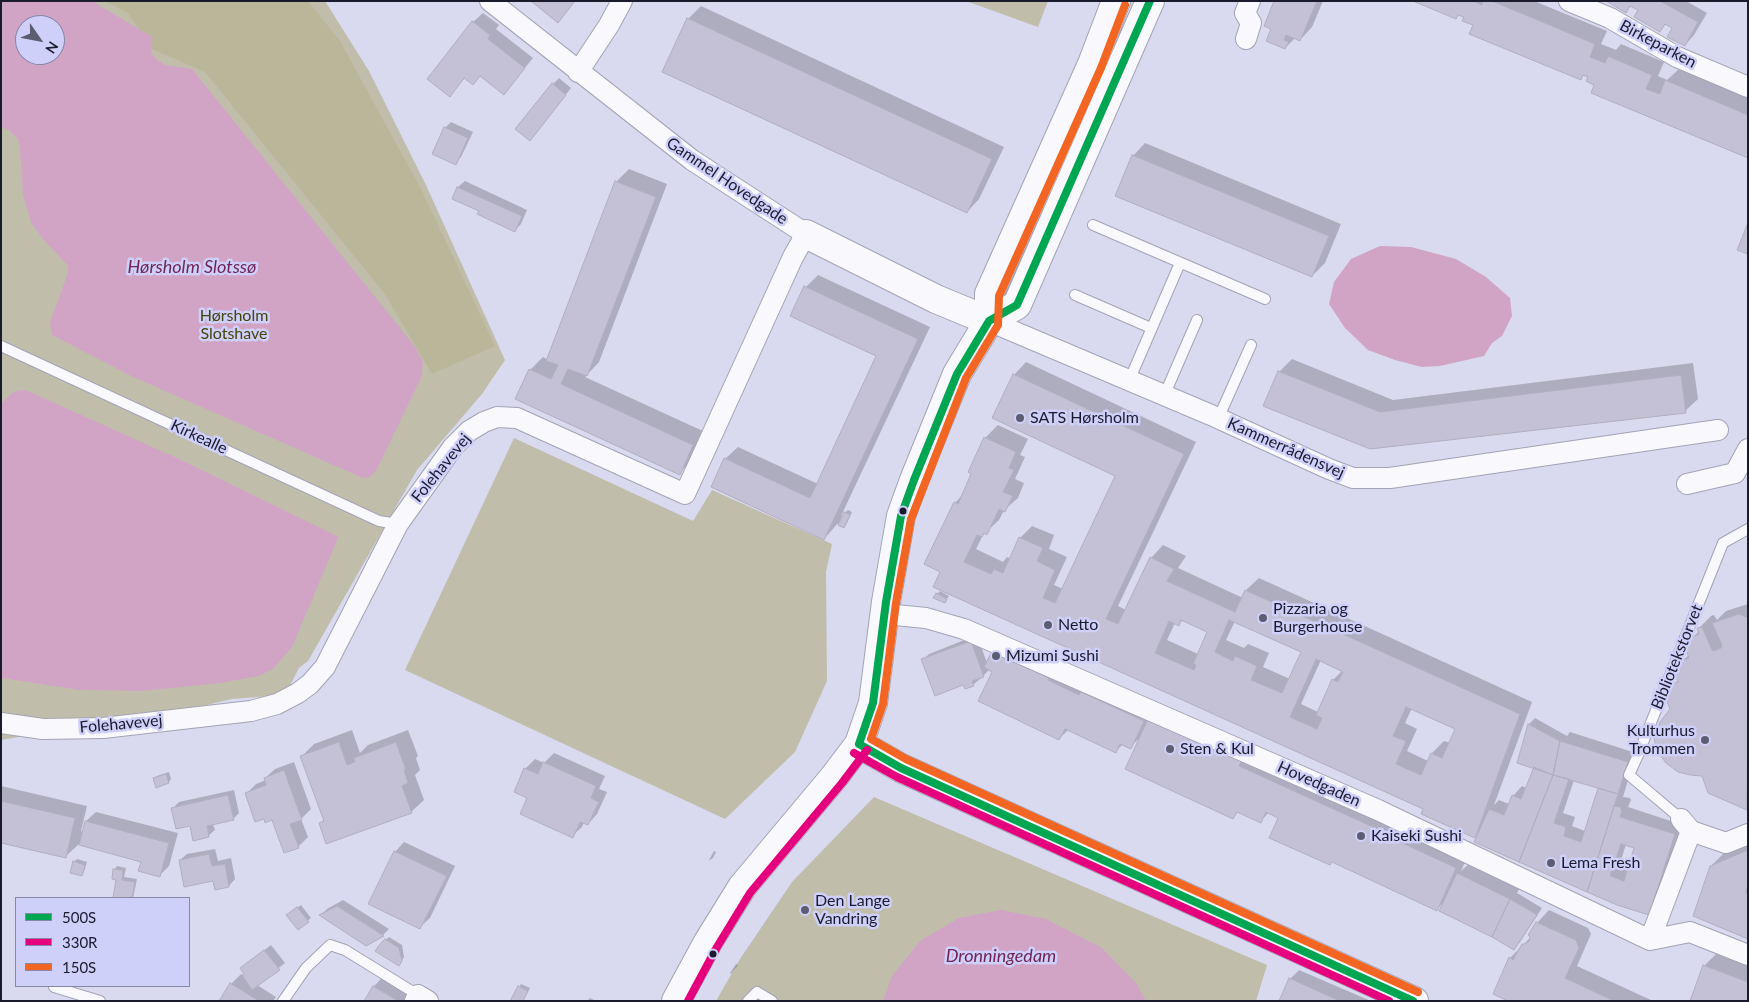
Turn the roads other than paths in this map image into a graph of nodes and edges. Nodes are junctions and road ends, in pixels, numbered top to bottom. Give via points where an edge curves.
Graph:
1 (490, 1) edge
2 (622, 1) edge
3 (1116, 1) edge
4 (1139, 1) edge
5 (1150, 1) edge
6 (1250, 1) edge
7 (1569, 1) edge
8 (1246, 39) dead end
9 (578, 72) junction
10 (1748, 87) edge
11 (1078, 163) junction
12 (1093, 225) dead end
13 (806, 234) junction
14 (1180, 263) junction
15 (1075, 295) dead end
16 (1265, 300) dead end
17 (1197, 320) dead end
18 (990, 321) junction
19 (1151, 328) junction
20 (1251, 345) dead end
21 (1, 346) edge
22 (1129, 381) junction
23 (1164, 396) junction
24 (1218, 419) junction
25 (1718, 430) dead end
26 (1748, 449) edge
27 (1687, 484) dead end
28 (398, 524) junction
29 (1748, 529) edge
30 (885, 614) junction
31 (1, 723) edge
32 (859, 744) junction
33 (1686, 825) junction
34 (1748, 834) edge
35 (1650, 940) junction
36 (1748, 955) edge
37 (54, 987) dead end
38 (420, 999) edge
39 (678, 1000) edge
40 (100, 1001) edge
41 (282, 1001) edge
42 (748, 1001) edge
43 (772, 1001) edge
44 (1414, 1001) edge

1 - 9 street, Gammel Hovedgade
2 - 9 street
3 - 18 main road via 1092,64 989,294
4 - 11 main road via 1091,112
5 - 11 main road
6 - 8 street via 1245,13 1251,23
7 - 10 street, Birkeparken via 1610,18 1677,57
9 - 13 street, Gammel Hovedgade via 692,160
11 - 18 main road via 1017,305
12 - 14 lane
13 - 18 main road, Gammel Hovedgade via 936,299
13 - 28 street, Folehavevej via 793,256 686,494 517,418 498,417 470,431 453,447
14 - 16 lane
14 - 19 lane
15 - 19 lane
17 - 23 lane
18 - 22 street, Kammerrådensvej
18 - 30 main road via 957,374 901,516
19 - 22 lane
20 - 24 lane
21 - 28 lane, Kirkealle via 379,521
22 - 23 street, Kammerrådensvej
23 - 24 street, Kammerrådensvej
24 - 25 street, Kammerrådensvej via 1353,478 1390,478
26 - 27 street via 1735,473
28 - 31 street, Folehavevej via 325,667 310,684 277,704 251,711 103,728 43,729
29 - 33 lane, Bibliotekstorvet via 1723,543 1629,775
30 - 32 main road via 872,703
30 - 35 street, Hovedgaden via 926,618 964,629 1378,810
32 - 39 main road via 742,887
32 - 44 main road via 901,768
33 - 34 street, Bibliotekstorvet via 1726,843
33 - 35 street
35 - 36 street via 1690,932
37 - 40 lane
38 - 41 lane via 345,950 330,945 306,968
42 - 43 lane via 757,992

